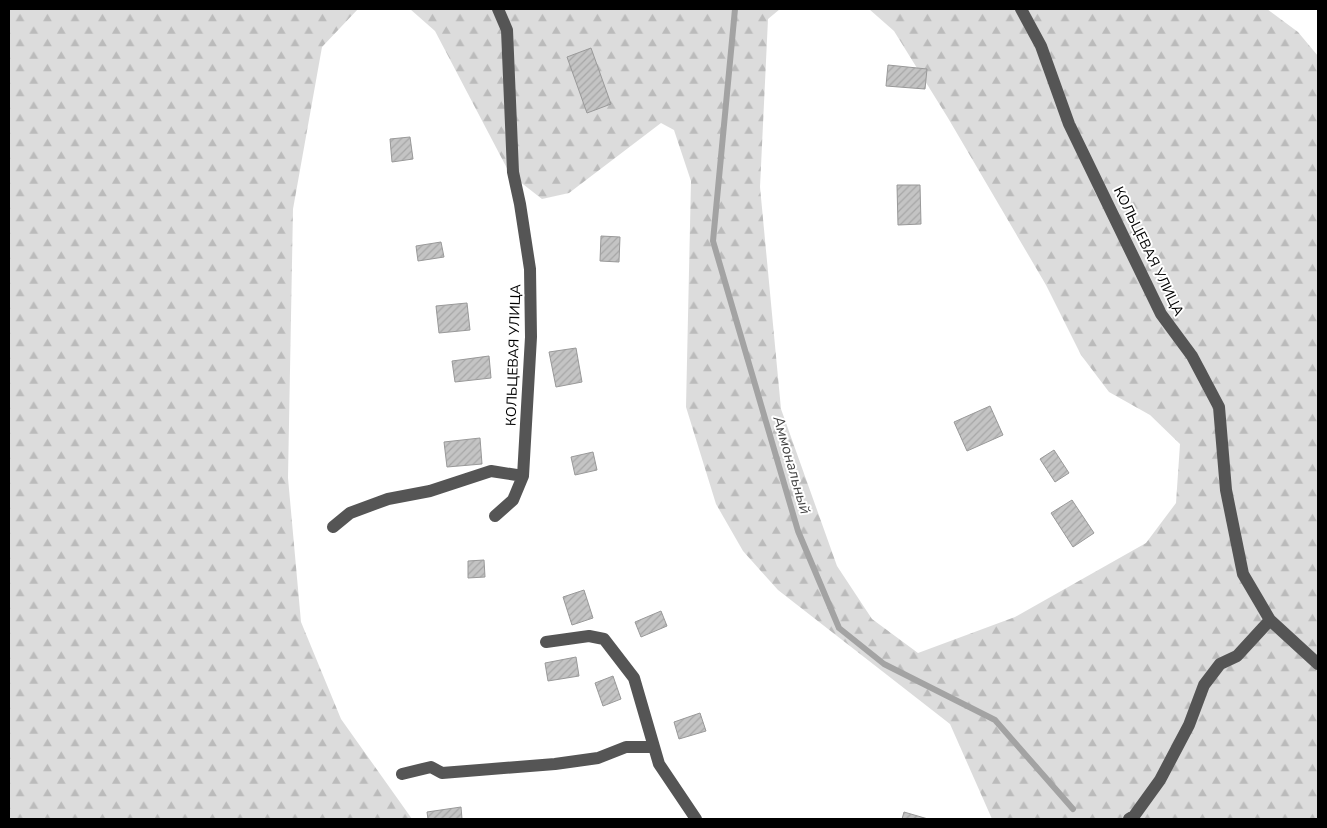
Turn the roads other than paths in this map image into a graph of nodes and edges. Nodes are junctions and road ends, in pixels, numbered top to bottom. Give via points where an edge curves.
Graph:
1 (498, 9) edge
2 (1021, 9) edge
3 (523, 476) junction
4 (495, 516) dead end
5 (333, 527) dead end
6 (1270, 620) junction
7 (546, 642) dead end
8 (1318, 664) edge
9 (654, 747) junction
10 (402, 774) dead end
11 (696, 819) edge
12 (1129, 819) edge

1 - 3 lane, КОЛЬЦЕВАЯ УЛИЦА via 507,30 512,172 530,269 531,337
2 - 6 lane, КОЛЬЦЕВАЯ УЛИЦА via 1041,46 1070,124 1157,306 1192,356 1219,407 1226,490 1243,574
3 - 4 lane, КОЛЬЦЕВАЯ УЛИЦА via 513,500
3 - 5 lane via 491,471 430,491 388,499 350,513
6 - 8 lane, КОЛЬЦЕВАЯ УЛИЦА
6 - 12 lane via 1237,656 1220,664 1204,685 1189,725 1160,780
7 - 9 lane via 589,636 604,639 634,678
9 - 10 lane via 626,747 598,758 555,764 442,774 432,767
9 - 11 lane via 659,764

